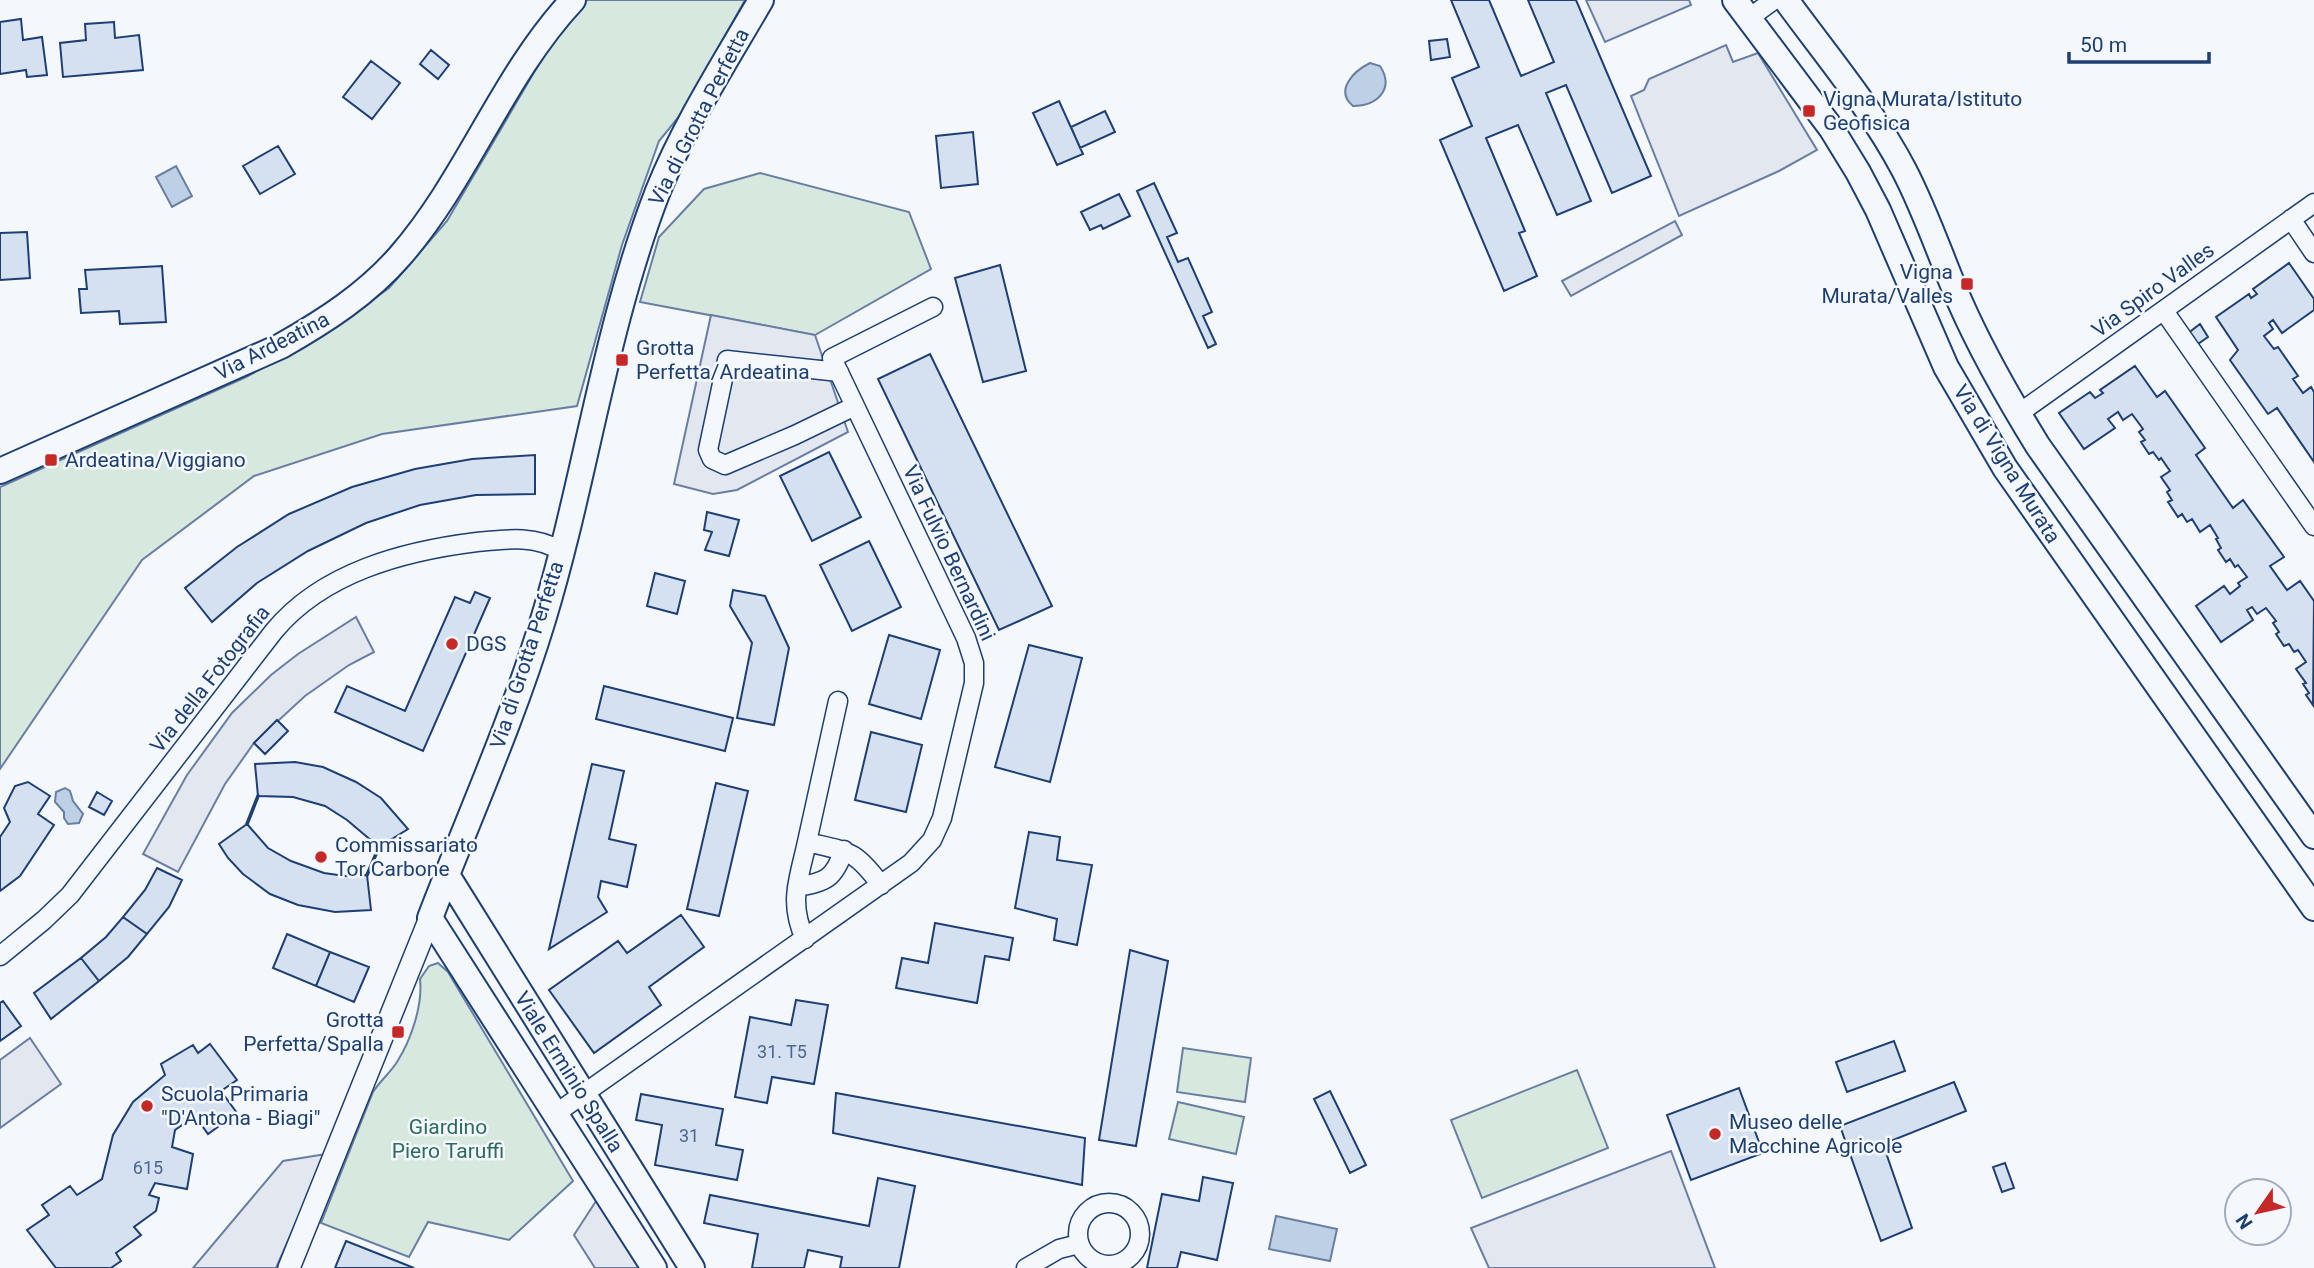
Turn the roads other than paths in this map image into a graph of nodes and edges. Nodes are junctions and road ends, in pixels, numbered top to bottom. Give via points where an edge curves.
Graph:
1 (761, 0) edge
2 (1774, 0) edge
3 (1786, 0) edge
4 (571, 1) edge
5 (1742, 9) edge
6 (2314, 203) edge
7 (2291, 219) junction
8 (2314, 253) edge
9 (933, 307) dead end
10 (2164, 311) junction
11 (839, 372) junction
12 (855, 406) junction
13 (2018, 414) junction
14 (0, 471) edge
15 (2314, 526) edge
16 (561, 551) junction
17 (838, 701) dead end
18 (2314, 836) edge
19 (807, 842) junction
20 (844, 850) junction
21 (447, 875) junction
22 (881, 885) junction
23 (797, 887) junction
24 (2314, 908) edge
25 (430, 918) junction
26 (805, 939) junction
27 (0, 956) edge
28 (583, 1094) junction
29 (555, 1114) junction
30 (1079, 1244) junction
31 (1119, 1265) edge
32 (289, 1268) edge
33 (653, 1268) edge
34 (692, 1268) edge
35 (1026, 1268) edge

1 - 16 main road, Via di Grotta Perfetta via 697,113 653,204 623,297
2 - 5 street
3 - 13 main road, Via di Vigna Murata via 1898,160 1974,333
4 - 14 main road, Via Ardeatina via 524,62 414,237 371,285 281,346
5 - 24 main road, Via di Vigna Murata via 1831,128 1858,172 1946,367 2013,480
6 - 7 street, Via Spiro Valles
7 - 8 street
7 - 10 street, Via Spiro Valles
9 - 11 street via 832,358
10 - 13 street, Via Spiro Valles
10 - 15 street
11 - 12 street, Via Fulvio Bernardini
11 - 12 street via 727,360 708,450 712,459 725,465
12 - 22 street, Via Fulvio Bernardini via 974,663 974,683 942,818 923,852
13 - 18 main road, Via di Vigna Murata
16 - 21 main road, Via di Grotta Perfetta via 515,701
16 - 27 street, Via della Fotografia via 523,538 432,549 359,571 299,605 243,669 70,895
17 - 19 street
19 - 20 street
19 - 23 street
20 - 22 street via 863,860
20 - 23 street via 832,875
21 - 25 main road, Via di Grotta Perfetta
21 - 28 main road, Viale Erminio Spalla
22 - 26 street, Via Fulvio Bernardini
23 - 26 street via 795,911
25 - 29 main road, Viale Erminio Spalla
25 - 32 street, Via di Grotta Perfetta
26 - 28 street, Via Fulvio Bernardini
28 - 29 street, Via Fulvio Bernardini
28 - 34 main road, Viale Erminio Spalla
29 - 33 main road, Viale Erminio Spalla
30 - 31 street via 1093,1261
30 - 31 street via 1078,1228 1088,1210 1116,1203 1133,1214 1140,1233 1138,1243
30 - 35 street via 1059,1249

